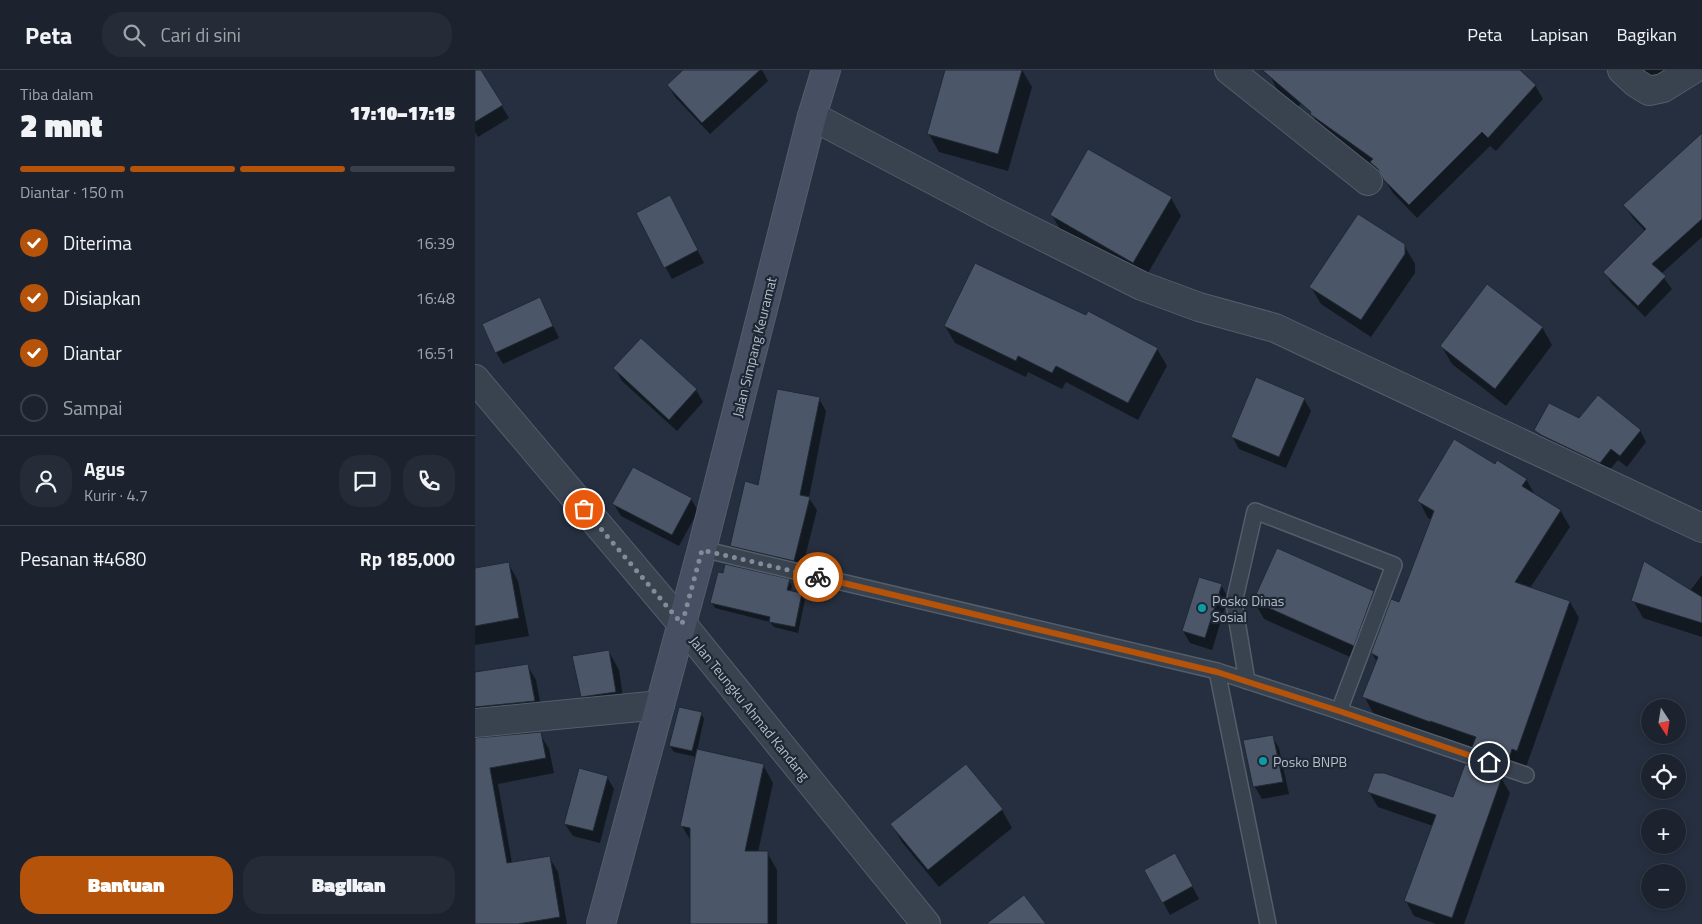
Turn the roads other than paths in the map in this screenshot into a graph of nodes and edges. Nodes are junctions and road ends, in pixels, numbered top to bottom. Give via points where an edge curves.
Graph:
1 (826, 70) edge
2 (1229, 70) edge
3 (1623, 70) edge
4 (1692, 70) edge
5 (813, 116) junction
6 (1369, 181) dead end
7 (475, 379) edge
8 (1702, 528) edge
9 (702, 550) junction
10 (682, 624) junction
11 (1217, 672) junction
12 (1247, 681) junction
13 (660, 705) junction
14 (1339, 711) junction
15 (475, 723) edge
16 (1526, 775) dead end
17 (601, 924) edge
18 (926, 924) edge
19 (1268, 924) edge

1 - 5 main road, Jalan Simpang Keuramat
2 - 6 street
3 - 4 street via 1649,90 1663,88
5 - 8 street via 1142,286 1199,307 1275,328
5 - 9 main road, Jalan Simpang Keuramat
7 - 10 street, Jalan Teungku Ahmad Kandang
9 - 10 main road, Jalan Simpang Keuramat
9 - 11 lane
10 - 13 main road, Jalan Simpang Keuramat
10 - 18 street, Jalan Teungku Ahmad Kandang
11 - 12 lane
11 - 19 lane
12 - 14 lane
12 - 14 lane via 1234,603 1255,511 1394,565
13 - 15 street
13 - 17 main road, Jalan Simpang Keuramat
14 - 16 lane

